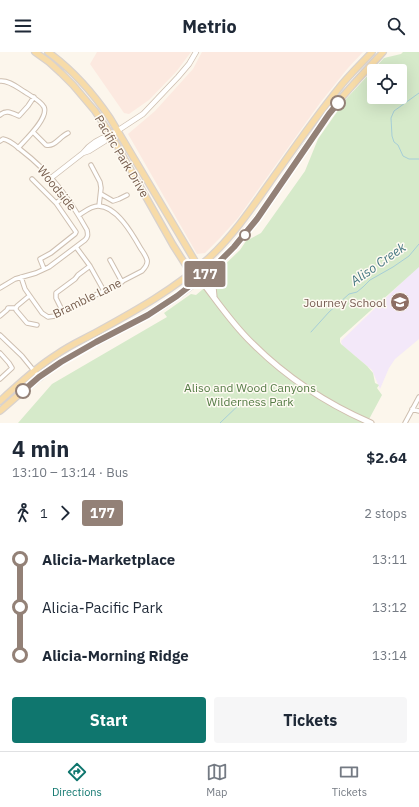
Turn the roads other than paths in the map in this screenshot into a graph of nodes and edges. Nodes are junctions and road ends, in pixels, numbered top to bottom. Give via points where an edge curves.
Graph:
1 (35, 52) edge
2 (40, 52) edge
3 (48, 52) edge
4 (196, 52) edge
5 (372, 52) edge
6 (383, 52) edge
7 (61, 62) junction
8 (0, 80) edge
9 (34, 97) junction
10 (0, 116) edge
11 (118, 131) junction
12 (32, 132) junction
13 (68, 132) dead end
14 (111, 135) junction
15 (2, 140) edge
16 (18, 148) junction
17 (91, 165) dead end
18 (51, 178) junction
19 (32, 179) dead end
20 (101, 194) junction
21 (127, 195) dead end
22 (66, 196) junction
23 (56, 203) junction
24 (99, 206) junction
25 (79, 215) junction
26 (76, 247) junction
27 (110, 260) dead end
28 (218, 264) junction
29 (90, 266) junction
30 (44, 269) junction
31 (194, 271) junction
32 (21, 276) junction
33 (200, 279) junction
34 (122, 282) junction
35 (0, 288) edge
36 (104, 291) junction
37 (29, 296) junction
38 (214, 299) junction
39 (16, 308) junction
40 (63, 312) junction
41 (0, 316) edge
42 (38, 325) dead end
43 (0, 335) edge
44 (0, 352) edge
45 (34, 370) junction
46 (39, 377) junction
47 (0, 379) edge
48 (419, 397) edge
49 (0, 401) edge
50 (412, 409) junction
51 (0, 411) edge
52 (419, 411) edge
53 (371, 423) edge
54 (405, 423) edge

1 - 14 main road, Pacific Park Drive via 73,85
2 - 7 main road via 54,62
3 - 7 main road, Pacific Park Drive
4 - 11 street via 178,77 143,114
5 - 31 main road via 324,107 236,229
6 - 28 main road via 329,114 257,219
7 - 11 main road, Pacific Park Drive via 97,100
8 - 9 street
9 - 10 street via 19,116 6,111
9 - 12 street via 44,107 45,115
11 - 14 street
11 - 31 main road, Pacific Park Drive via 195,261
12 - 13 street via 49,146
12 - 16 street
14 - 18 street
14 - 31 main road, Pacific Park Drive via 187,267
15 - 16 street, Woodside via 9,141
16 - 18 street, Woodside
17 - 20 street via 100,182
18 - 22 street, Woodside
19 - 23 street
20 - 21 street via 113,201
20 - 24 street
22 - 23 street
22 - 25 street, Woodside
23 - 30 street via 75,234 40,259
24 - 25 street
24 - 34 street, Bramble Lane via 105,207 126,224 147,259 142,271
25 - 26 street, Woodside via 88,234
26 - 29 street
26 - 30 street
27 - 34 street
28 - 33 main road
28 - 38 main road via 212,276
29 - 36 street
29 - 40 street via 56,293
30 - 32 street
31 - 33 main road, Pacific Park Drive
31 - 45 main road via 148,303 56,354
32 - 35 street
32 - 37 street, Bramble Lane
33 - 38 main road, Pacific Park Drive
33 - 46 main road via 148,315 96,342
34 - 36 street, Bramble Lane
36 - 40 street, Bramble Lane
37 - 39 street
37 - 40 street, Bramble Lane via 48,317
38 - 53 main road, Pacific Park Drive via 252,343 305,386 336,406
39 - 41 street via 8,308
39 - 42 street via 27,323
43 - 45 street
44 - 47 street via 12,368
45 - 46 street
45 - 49 main road
46 - 51 main road
48 - 50 street
50 - 52 street
50 - 54 street

